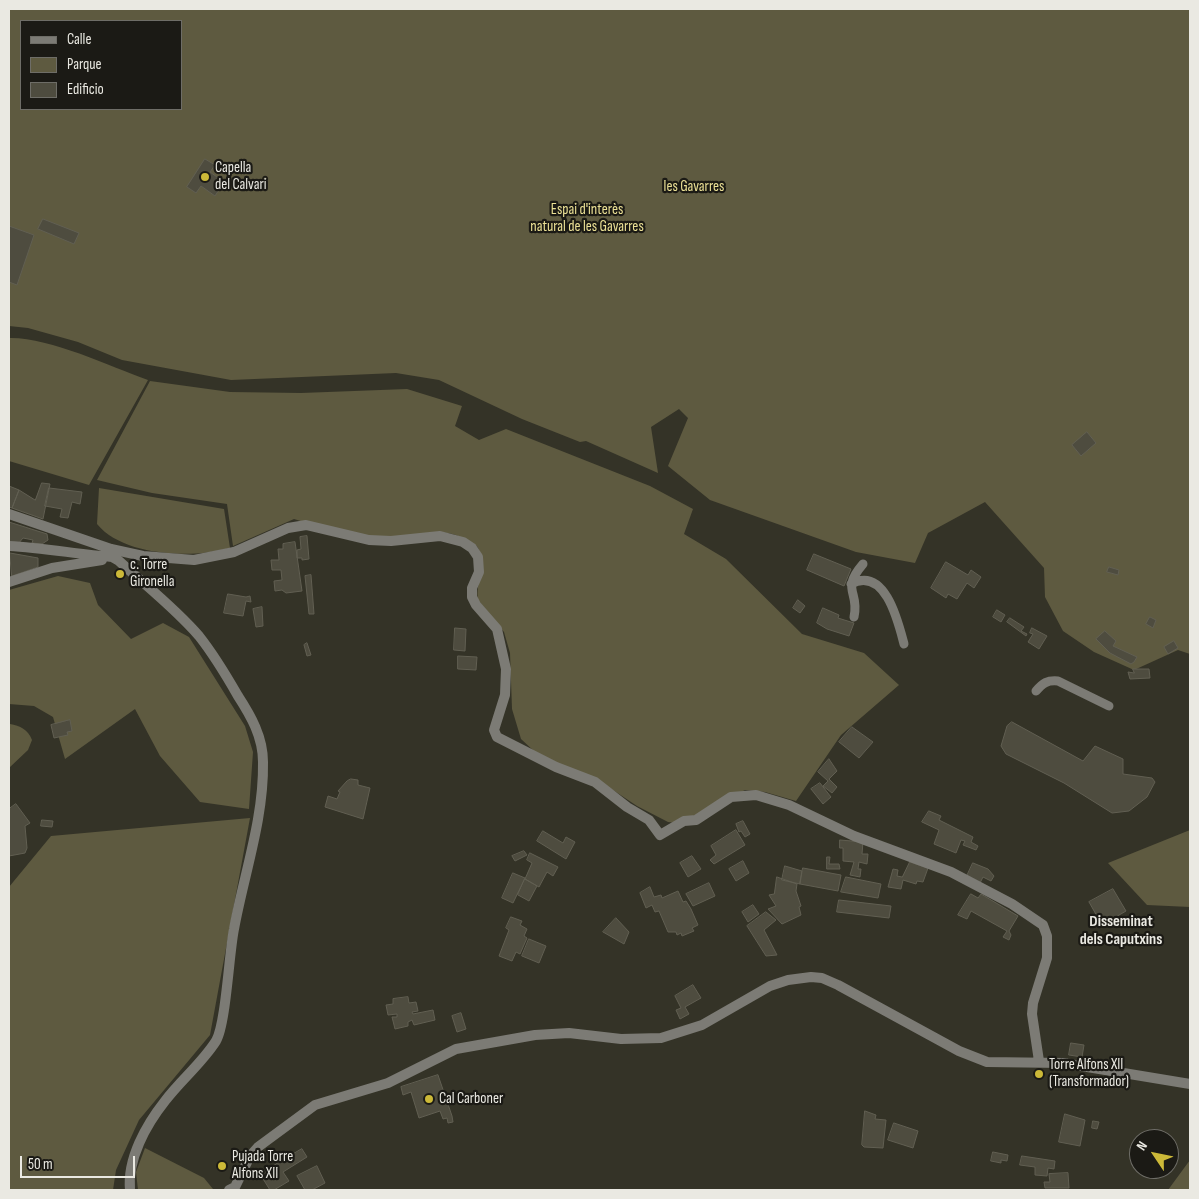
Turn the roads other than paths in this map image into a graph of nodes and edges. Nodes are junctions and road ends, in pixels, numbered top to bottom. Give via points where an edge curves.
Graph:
1 (9, 514) edge
2 (9, 546) edge
3 (112, 553) junction
4 (864, 564) dead end
5 (9, 582) edge
6 (851, 584) junction
7 (854, 616) dead end
8 (904, 644) dead end
9 (1036, 691) dead end
10 (1109, 706) dead end
11 (1039, 1061) junction
12 (1190, 1084) edge
13 (130, 1190) edge
14 (229, 1190) edge

1 - 3 street
2 - 3 street
3 - 5 street
3 - 11 street via 204,559 234,552 288,528 306,525 375,541 440,536 463,542 478,557 479,572 472,597 497,629 506,669 506,695 494,730 497,736 556,767 594,782 650,820 660,834 684,821 696,820 731,797 756,795 789,805 854,836 951,872 1012,904 1043,925 1047,936 1047,958 1032,1014
3 - 13 street via 185,621 211,652 256,727 263,762 255,837 234,927 218,1038 164,1101 132,1162
4 - 6 lane
6 - 7 lane via 856,605
6 - 8 lane via 865,580 881,590 894,609
9 - 10 lane via 1049,680 1058,681
11 - 12 street
11 - 14 street via 1000,1064 975,1058 822,978 788,980 770,986 702,1025 661,1038 621,1039 569,1033 535,1035 456,1049 388,1084 315,1105 258,1147 235,1186

